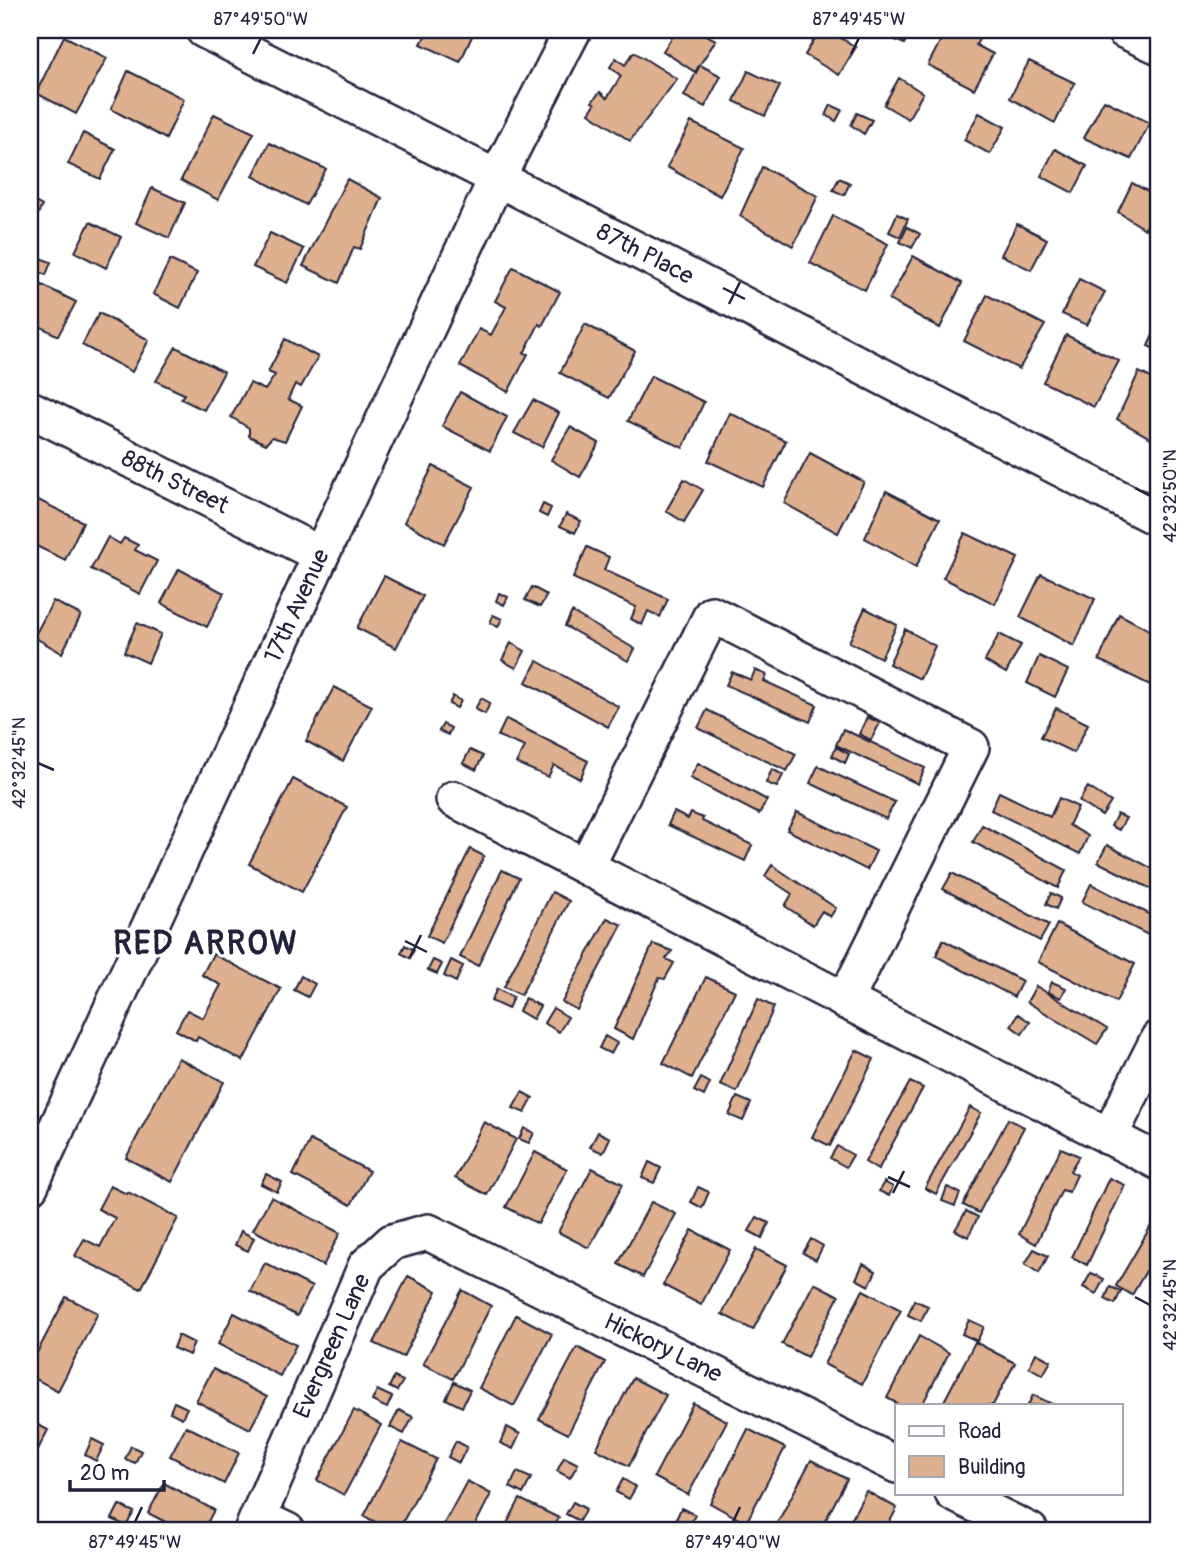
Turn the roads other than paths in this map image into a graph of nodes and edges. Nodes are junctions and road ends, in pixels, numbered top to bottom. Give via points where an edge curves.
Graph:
1 (204, 30) edge
2 (573, 30) edge
3 (1124, 30) edge
4 (1159, 46) edge
5 (497, 178) junction
6 (30, 410) edge
7 (1159, 519) edge
8 (321, 555) junction
9 (454, 799) dead end
10 (586, 867) junction
11 (845, 1001) junction
12 (1159, 1038) edge
13 (1110, 1137) junction
14 (1159, 1162) edge
15 (30, 1186) edge
16 (428, 1232) joint
17 (895, 1464) edge
18 (955, 1494) edge
19 (266, 1526) edge
20 (1019, 1529) edge

1 - 5 street, 87th Place
2 - 5 street, 17th Avenue
3 - 4 street
5 - 7 street, 87th Place
5 - 8 street, 17th Avenue
6 - 8 street, 88th Street
8 - 15 street, 17th Avenue
9 - 10 street
10 - 11 street
10 - 11 street via 712,614 946,734 971,747
11 - 13 street
12 - 13 street
13 - 14 street
16 - 17 street, Hickory Lane
16 - 19 street, Evergreen Lane via 392,1242 366,1266
18 - 20 street

